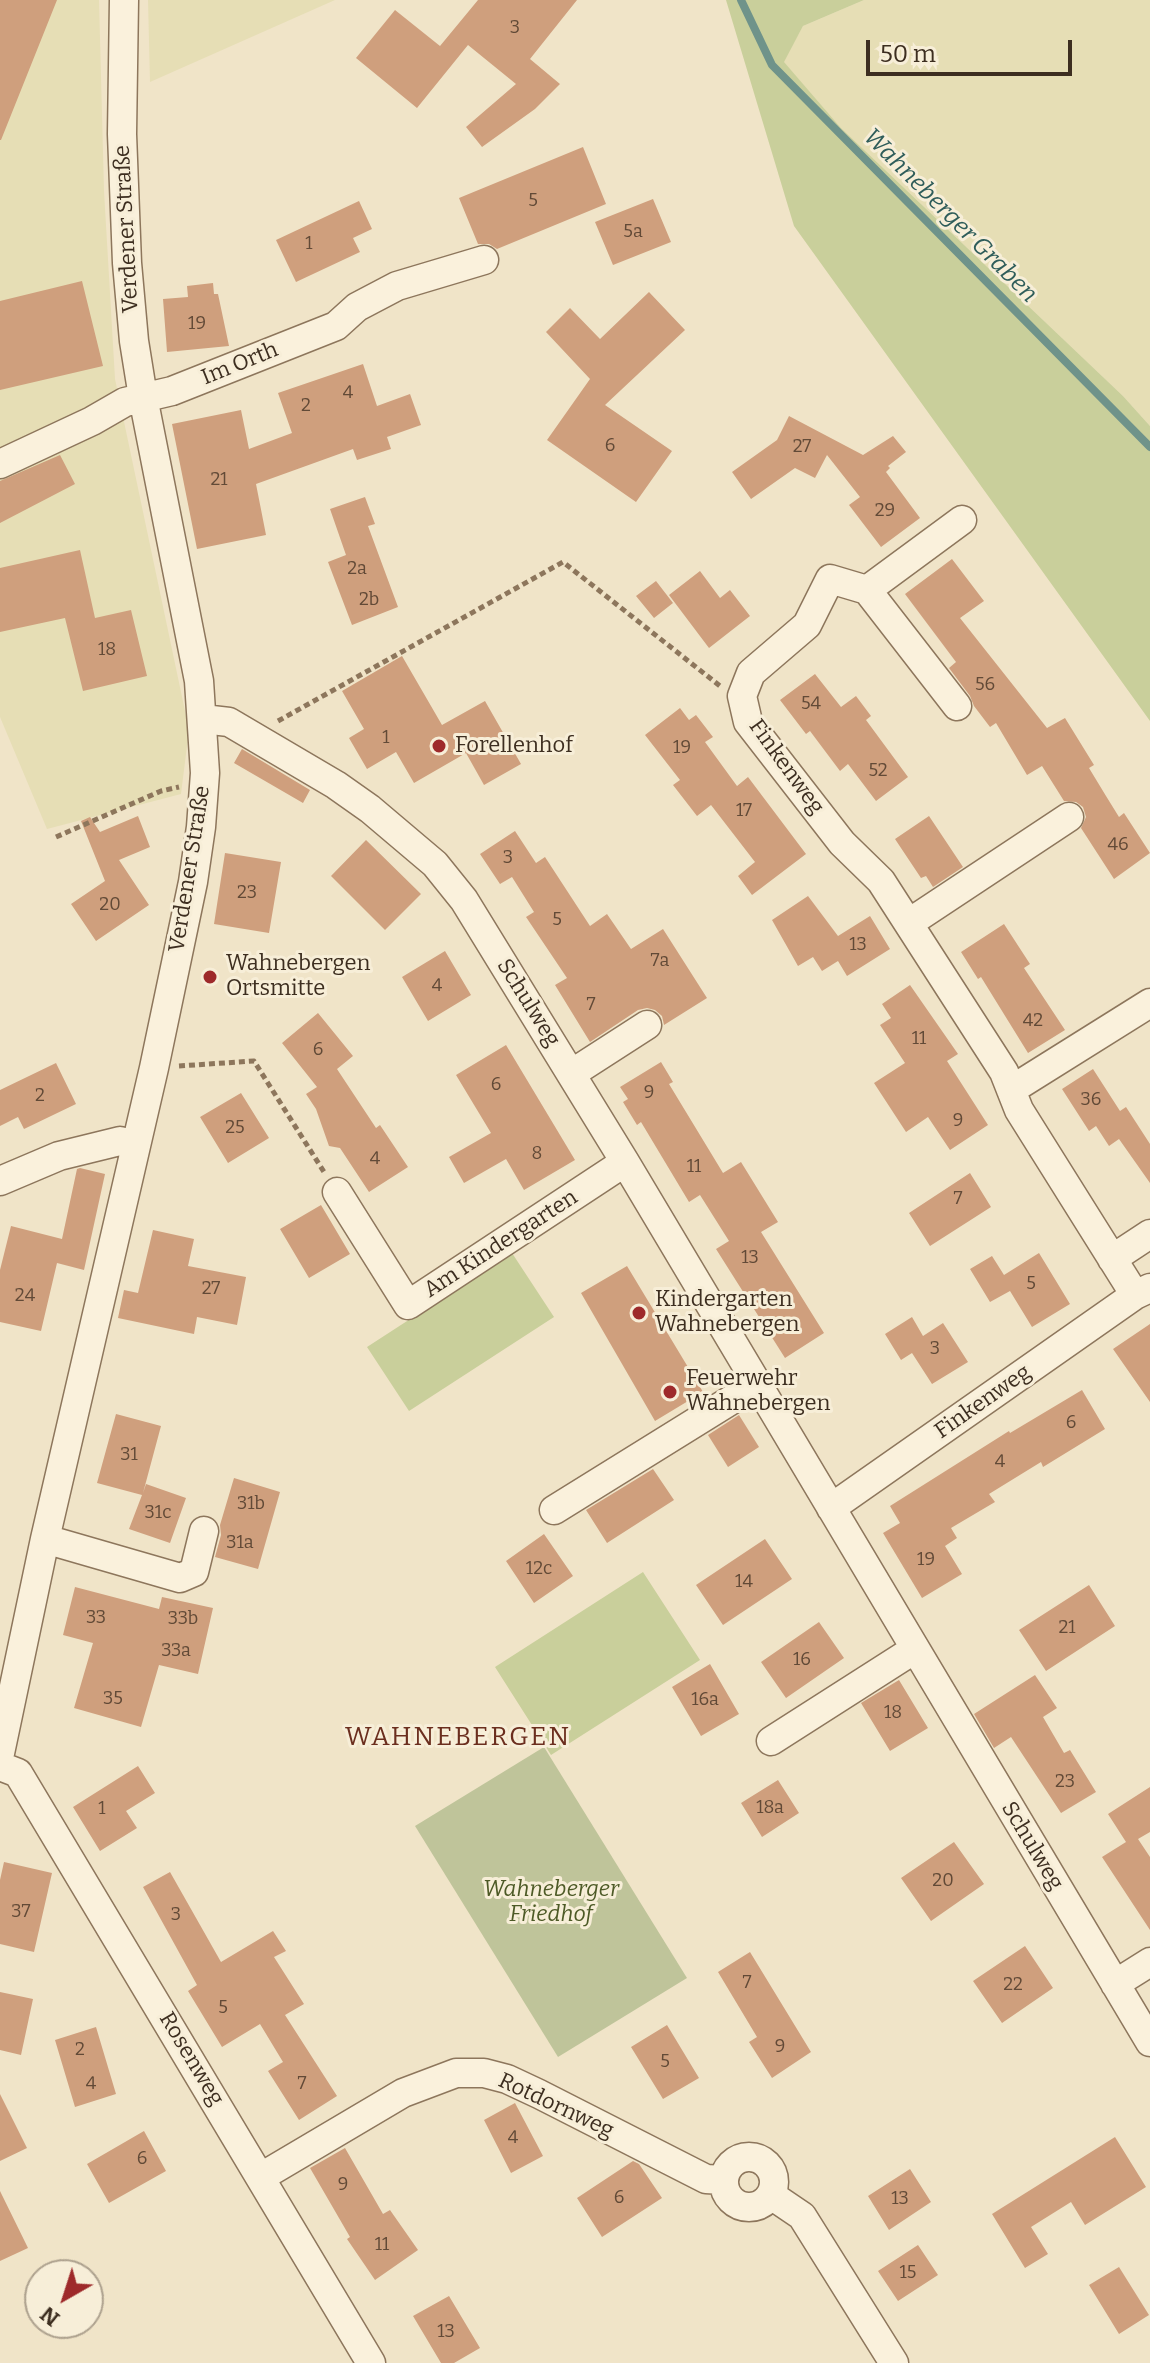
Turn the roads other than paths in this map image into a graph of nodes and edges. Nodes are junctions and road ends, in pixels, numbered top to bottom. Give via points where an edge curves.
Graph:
1 (124, 0) edge
2 (484, 260) dead end
3 (143, 397) junction
4 (0, 464) edge
5 (962, 520) dead end
6 (867, 590) junction
7 (957, 706) dead end
8 (203, 719) junction
9 (1069, 817) dead end
10 (909, 923) junction
11 (1150, 1003) edge
12 (647, 1025) dead end
13 (571, 1074) junction
14 (1011, 1090) junction
15 (136, 1145) junction
16 (625, 1162) junction
17 (0, 1181) edge
18 (337, 1192) road end
19 (1150, 1234) edge
20 (1112, 1259) junction
21 (1143, 1291) edge
22 (757, 1384) junction
23 (831, 1508) junction
24 (554, 1510) dead end
25 (204, 1531) dead end
26 (45, 1539) junction
27 (915, 1649) junction
28 (771, 1741) dead end
29 (0, 1753) edge
30 (0, 1766) edge
31 (1150, 1962) edge
32 (1115, 1984) junction
33 (1150, 2042) edge
34 (261, 2177) junction
35 (371, 2363) edge
36 (894, 2363) edge

1 - 3 street, Verdener Straße via 127,263
2 - 3 street, Im Orth via 397,286 357,307 336,326 172,391
3 - 4 street, Im Orth
3 - 8 street, Verdener Straße
5 - 6 street
6 - 7 street
6 - 10 street, Finkenweg via 830,579 807,625 751,673 742,696 748,722 842,843 881,881
8 - 13 street, Schulweg via 229,722 347,793 435,864 464,900
8 - 15 street, Verdener Straße via 205,773 193,882
9 - 10 street
10 - 14 street, Finkenweg
11 - 14 street
12 - 13 street
13 - 16 street, Schulweg
14 - 20 street, Finkenweg
15 - 17 street via 120,1141 59,1156
15 - 26 street, Verdener Straße
16 - 18 street, Am Kindergarten via 408,1305
16 - 22 street, Schulweg
19 - 20 street
20 - 21 street, Finkenweg
21 - 23 street, Finkenweg
22 - 23 street, Schulweg
22 - 24 street
23 - 27 street, Schulweg
25 - 26 street via 194,1572 180,1578
26 - 29 street, Verdener Straße
27 - 28 street
27 - 32 street, Schulweg
30 - 34 street, Rosenweg via 18,1773
31 - 32 street
32 - 33 street, Schulweg
34 - 35 street, Rosenweg
34 - 36 street, Rotdornweg via 403,2093 456,2073 507,2079 706,2179 723,2180 732,2162 741,2157 761,2159 773,2175 771,2195 802,2216

